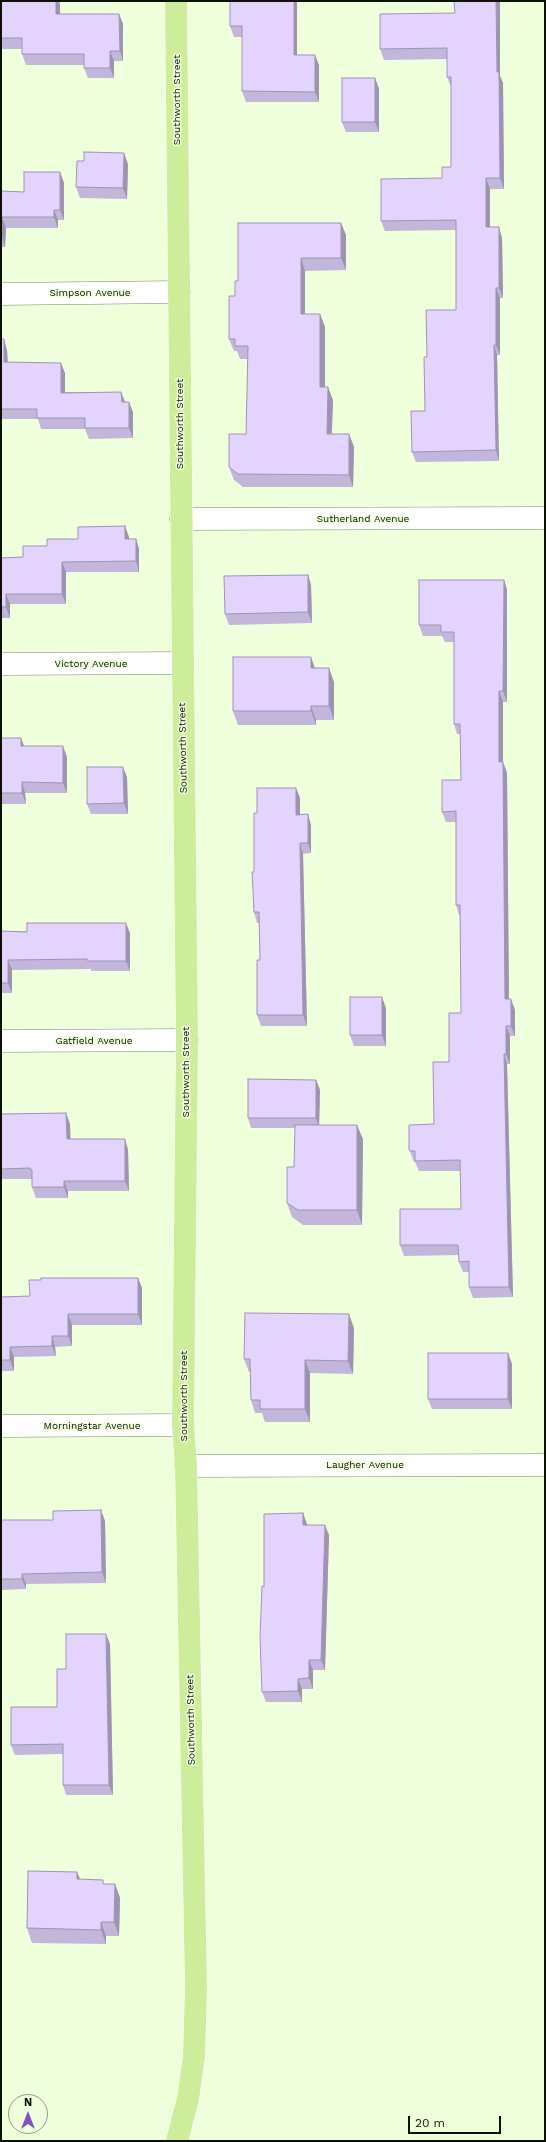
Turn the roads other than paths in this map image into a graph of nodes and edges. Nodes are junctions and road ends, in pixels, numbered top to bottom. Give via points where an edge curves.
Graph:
1 (176, 1) edge
2 (179, 292) junction
3 (1, 294) edge
4 (545, 518) edge
5 (181, 519) junction
6 (182, 663) junction
7 (1, 664) edge
8 (187, 1040) junction
9 (1, 1041) edge
10 (183, 1425) junction
11 (1, 1426) edge
12 (545, 1465) edge
13 (186, 1466) junction
14 (177, 2141) edge

1 - 2 main road, Southworth Street
2 - 3 street, Simpson Avenue
2 - 5 main road, Southworth Street
4 - 5 street, Sutherland Avenue
5 - 6 main road, Southworth Street
6 - 7 street, Victory Avenue
6 - 8 main road, Southworth Street
8 - 9 street, Gatfield Avenue
8 - 10 main road, Southworth Street
10 - 11 street, Morningstar Avenue
10 - 13 main road, Southworth Street
12 - 13 street, Laugher Avenue
13 - 14 main road, Southworth Street via 196,1987 194,2056 188,2099

